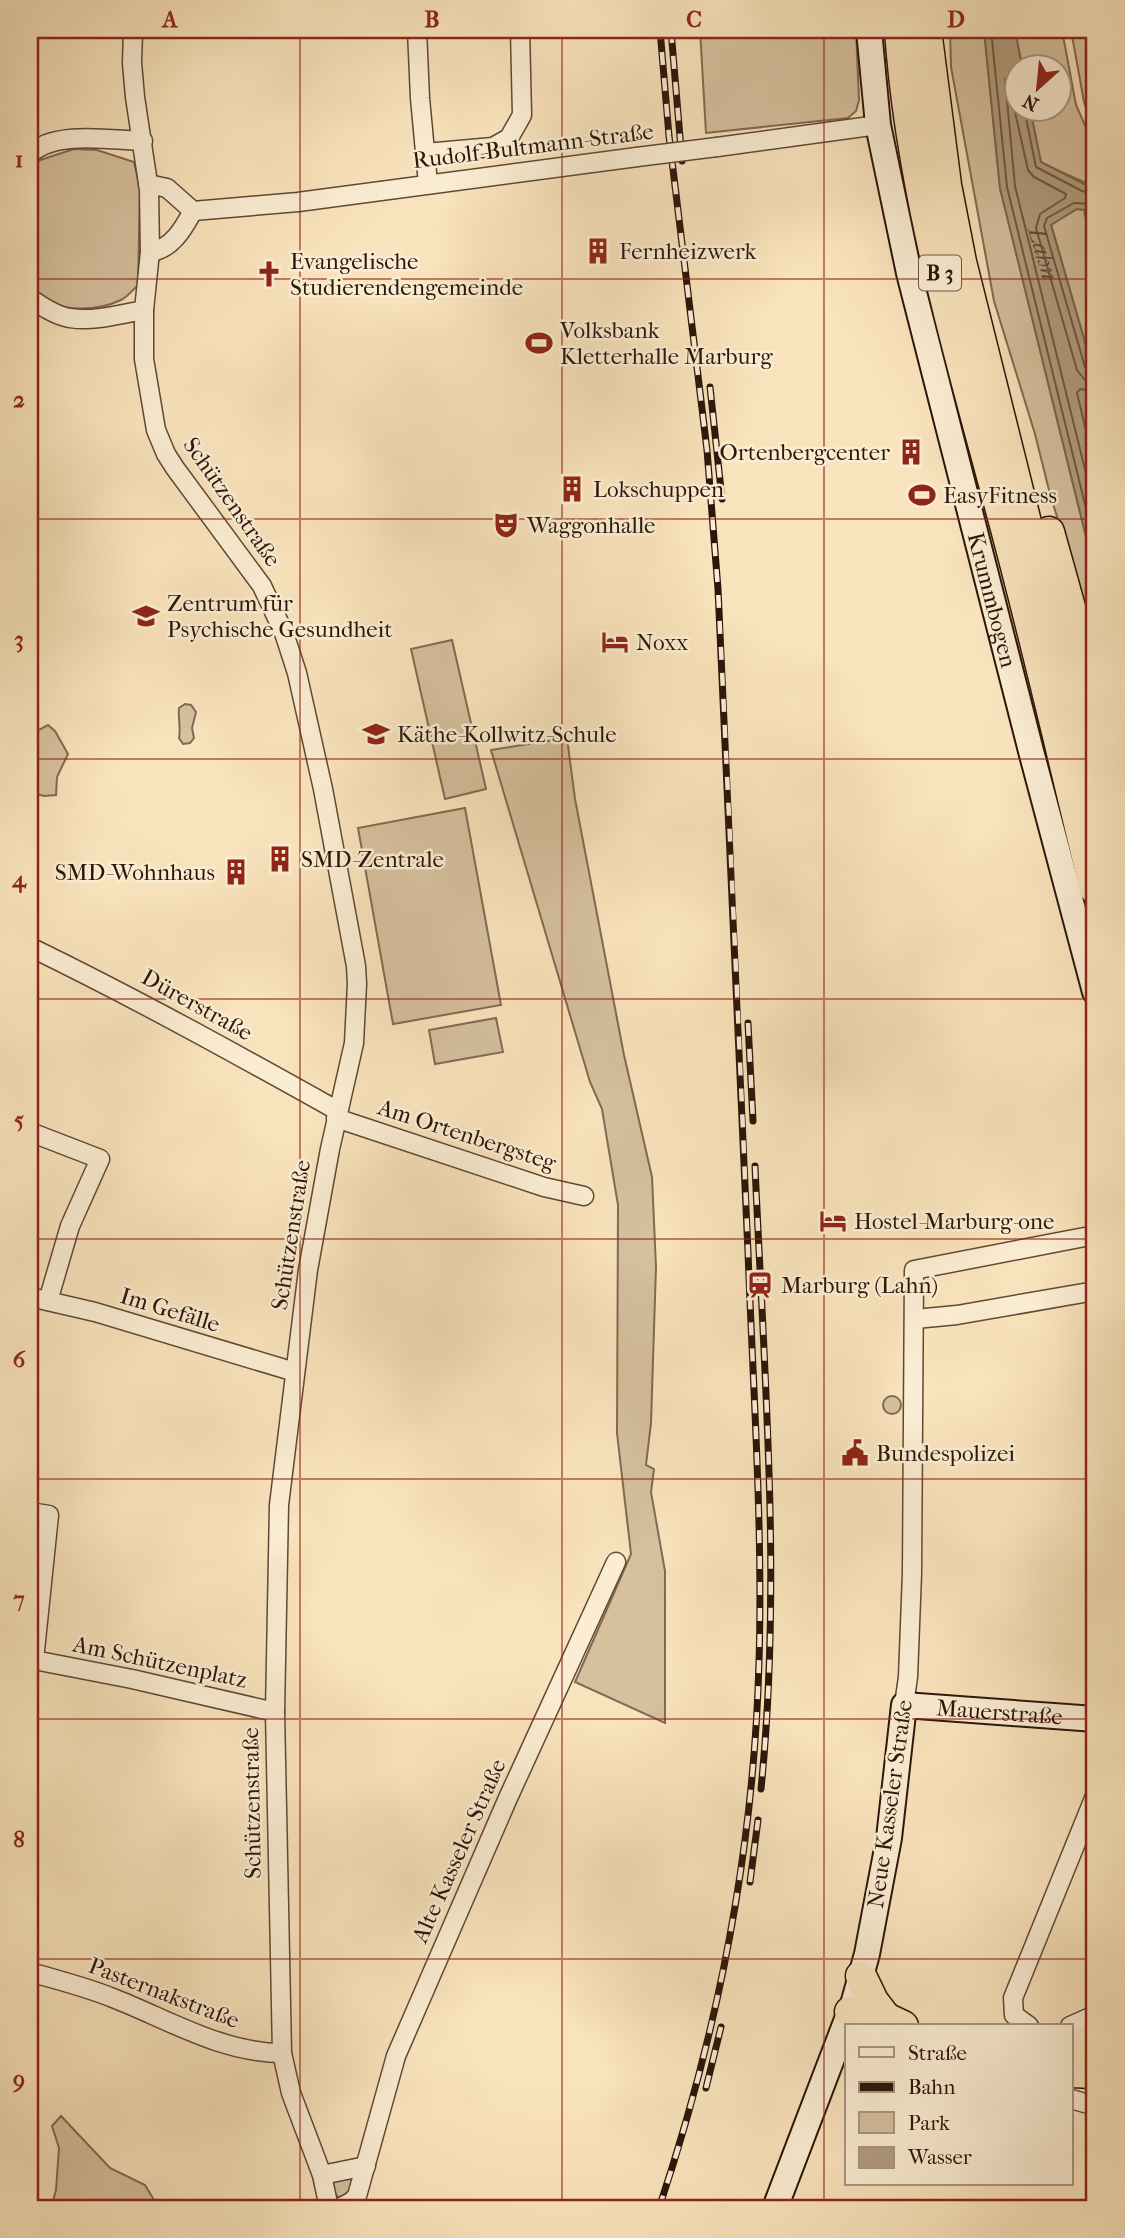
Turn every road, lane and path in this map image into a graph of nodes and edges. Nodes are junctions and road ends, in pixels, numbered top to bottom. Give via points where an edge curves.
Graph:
1 (133, 30) edge
2 (417, 30) edge
3 (520, 30) edge
4 (869, 30) edge
5 (900, 30) edge
6 (926, 30) edge
7 (878, 125) junction
8 (143, 141) junction
9 (425, 153) junction
10 (30, 154) edge
11 (148, 184) junction
12 (428, 184) junction
13 (193, 211) junction
14 (150, 252) junction
15 (30, 298) edge
16 (144, 310) junction
17 (1022, 507) junction
18 (1095, 696) edge
19 (1095, 799) edge
20 (1095, 889) edge
21 (30, 947) edge
22 (1095, 992) edge
23 (337, 1115) junction
24 (30, 1132) edge
25 (584, 1196) dead end
26 (1095, 1235) edge
27 (1095, 1291) edge
28 (30, 1297) edge
29 (48, 1301) junction
30 (915, 1319) junction
31 (295, 1373) junction
32 (30, 1513) edge
33 (616, 1562) dead end
34 (905, 1705) junction
35 (275, 1712) junction
36 (1095, 1719) edge
37 (1095, 1796) edge
38 (30, 1972) edge
39 (861, 1976) joint
40 (1095, 2015) edge
41 (874, 2021) edge
42 (1026, 2024) edge
43 (1072, 2025) edge
44 (1095, 2037) edge
45 (1072, 2047) edge
46 (282, 2053) junction
47 (838, 2059) edge
48 (1072, 2071) edge
49 (1095, 2073) edge
50 (1072, 2099) edge
51 (1095, 2106) edge
52 (366, 2166) junction
53 (322, 2175) junction
54 (329, 2208) edge
55 (340, 2208) edge
56 (775, 2208) edge

1 - 8 street via 133,74
2 - 9 street
3 - 9 street via 522,116 509,138 493,147
4 - 7 main road, Krummbogen
5 - 17 highway, B 3 via 922,190 955,342
6 - 17 highway, B 3 via 946,185
7 - 12 street, Rudolf-Bultmann-Straße, bridge
7 - 22 main road, Krummbogen via 909,273
8 - 10 street via 68,139
8 - 11 street
9 - 12 street
11 - 13 street via 167,188
11 - 14 street, Schützenstraße
12 - 13 street, Rudolf-Bultmann-Straße
13 - 14 street via 167,247
14 - 16 street, Schützenstraße
15 - 16 street via 70,318
16 - 23 street, Schützenstraße via 144,359 156,430 166,454 262,586 297,673 356,966 356,1024
17 - 18 highway, B 3
17 - 19 highway, B 3
17 - 20 highway, B 3
21 - 23 street, Dürerstraße via 176,1021
23 - 25 street, Am Ortenbergsteg via 544,1187
23 - 31 street, Schützenstraße via 308,1270
24 - 29 street via 100,1159 70,1226
26 - 30 street, Neue Kasseler Straße via 914,1270
27 - 30 street
28 - 29 street, Im Gefälle
29 - 31 street, Im Gefälle
30 - 34 street, Neue Kasseler Straße via 912,1573
31 - 35 street, Schützenstraße via 277,1540
32 - 35 street, Am Schützenplatz via 49,1515 34,1660
33 - 52 street, Alte Kasseler Straße via 396,2056
34 - 36 main road, Mauerstraße
34 - 39 main road, Neue Kasseler Straße via 889,1838
35 - 46 street, Schützenstraße
37 - 42 street via 1013,1998 1014,2015
38 - 46 street, Pasternakstraße via 109,1996 223,2043 261,2053
39 - 41 highway via 873,2001
40 - 43 street
44 - 45 highway
46 - 53 street, Schützenstraße via 291,2093
47 - 56 main road
48 - 49 highway
50 - 51 street
52 - 53 street
52 - 55 street, Alte Kasseler Straße via 357,2196
53 - 54 street, Schützenstraße

